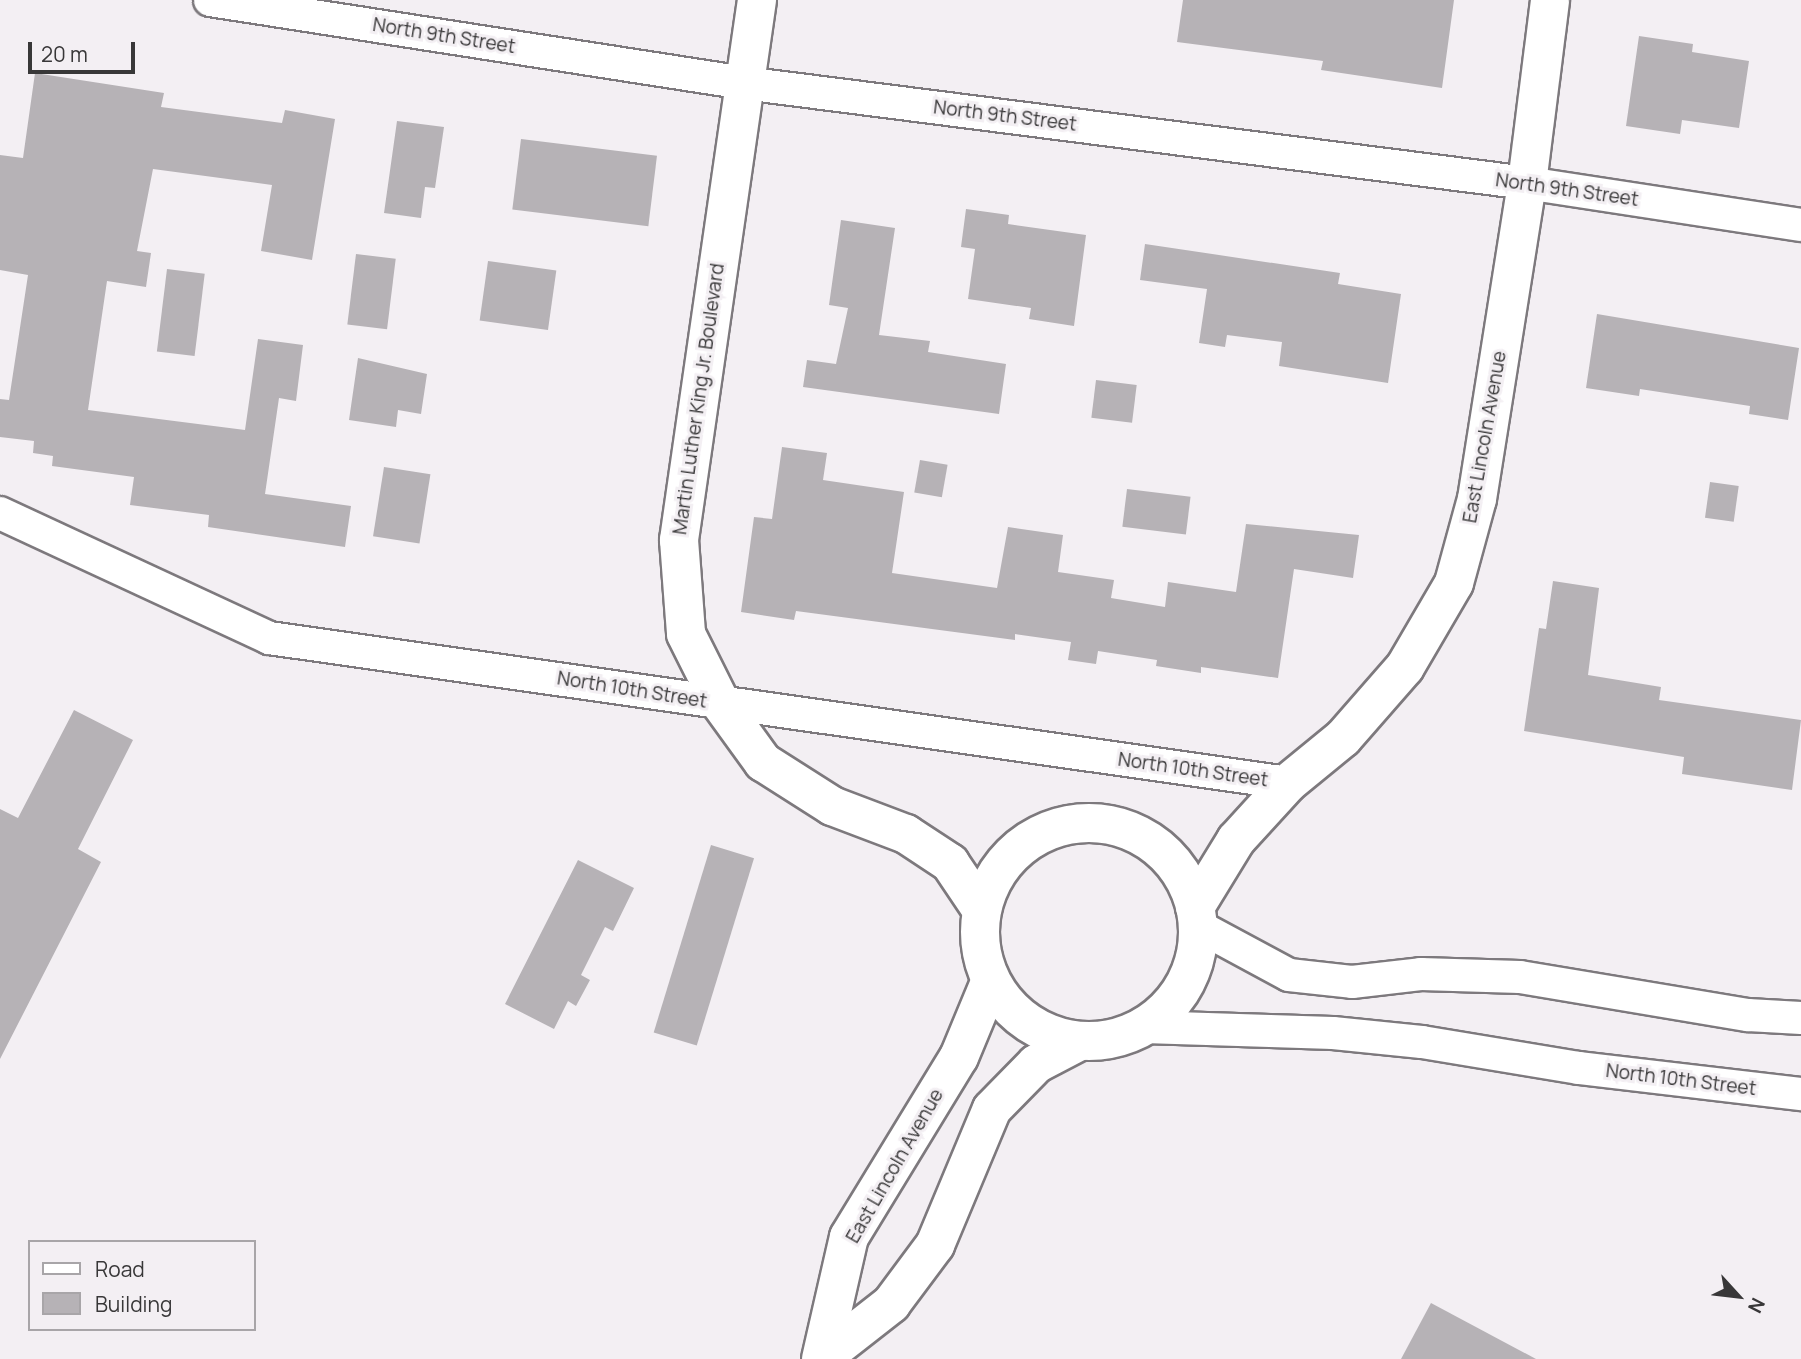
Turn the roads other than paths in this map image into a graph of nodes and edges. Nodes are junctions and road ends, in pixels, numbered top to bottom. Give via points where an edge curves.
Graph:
1 (210, 0) edge
2 (757, 0) edge
3 (1550, 0) edge
4 (744, 83) junction
5 (1527, 183) junction
6 (1801, 225) edge
7 (0, 513) edge
8 (721, 704) junction
9 (1288, 783) junction
10 (981, 909) junction
11 (1197, 917) junction
12 (990, 982) junction
13 (1801, 1018) edge
14 (1144, 1027) junction
15 (1078, 1042) junction
16 (1801, 1094) edge
17 (822, 1358) edge

1 - 4 street, North 9th Street
2 - 4 street, Martin Luther King Jr. Boulevard
3 - 5 street, East Lincoln Avenue
4 - 5 street, North 9th Street
4 - 8 street, Martin Luther King Jr. Boulevard via 679,540 686,635
5 - 6 street, North 9th Street
5 - 9 street, East Lincoln Avenue via 1478,499 1454,583 1405,667 1343,738
7 - 8 street, North 10th Street via 269,638
8 - 9 street, North 10th Street
8 - 10 street, Martin Luther King Jr. Boulevard via 763,762 832,806 917,841 950,863
9 - 11 street, East Lincoln Avenue via 1236,840
10 - 11 street via 995,875 1019,847 1051,829 1087,822 1124,828 1156,845 1181,873
10 - 12 street via 979,946
11 - 13 street via 1289,975 1352,982 1421,974 1520,977 1748,1015
11 - 14 street via 1196,956 1185,984 1168,1009
12 - 15 street via 1012,1011 1043,1033
12 - 17 street, East Lincoln Avenue via 958,1057 849,1237
14 - 15 street via 1112,1039
14 - 16 street, North 10th Street via 1333,1033 1422,1042 1579,1068
15 - 17 street, East Lincoln Avenue via 1036,1063 992,1109 936,1244 891,1304

